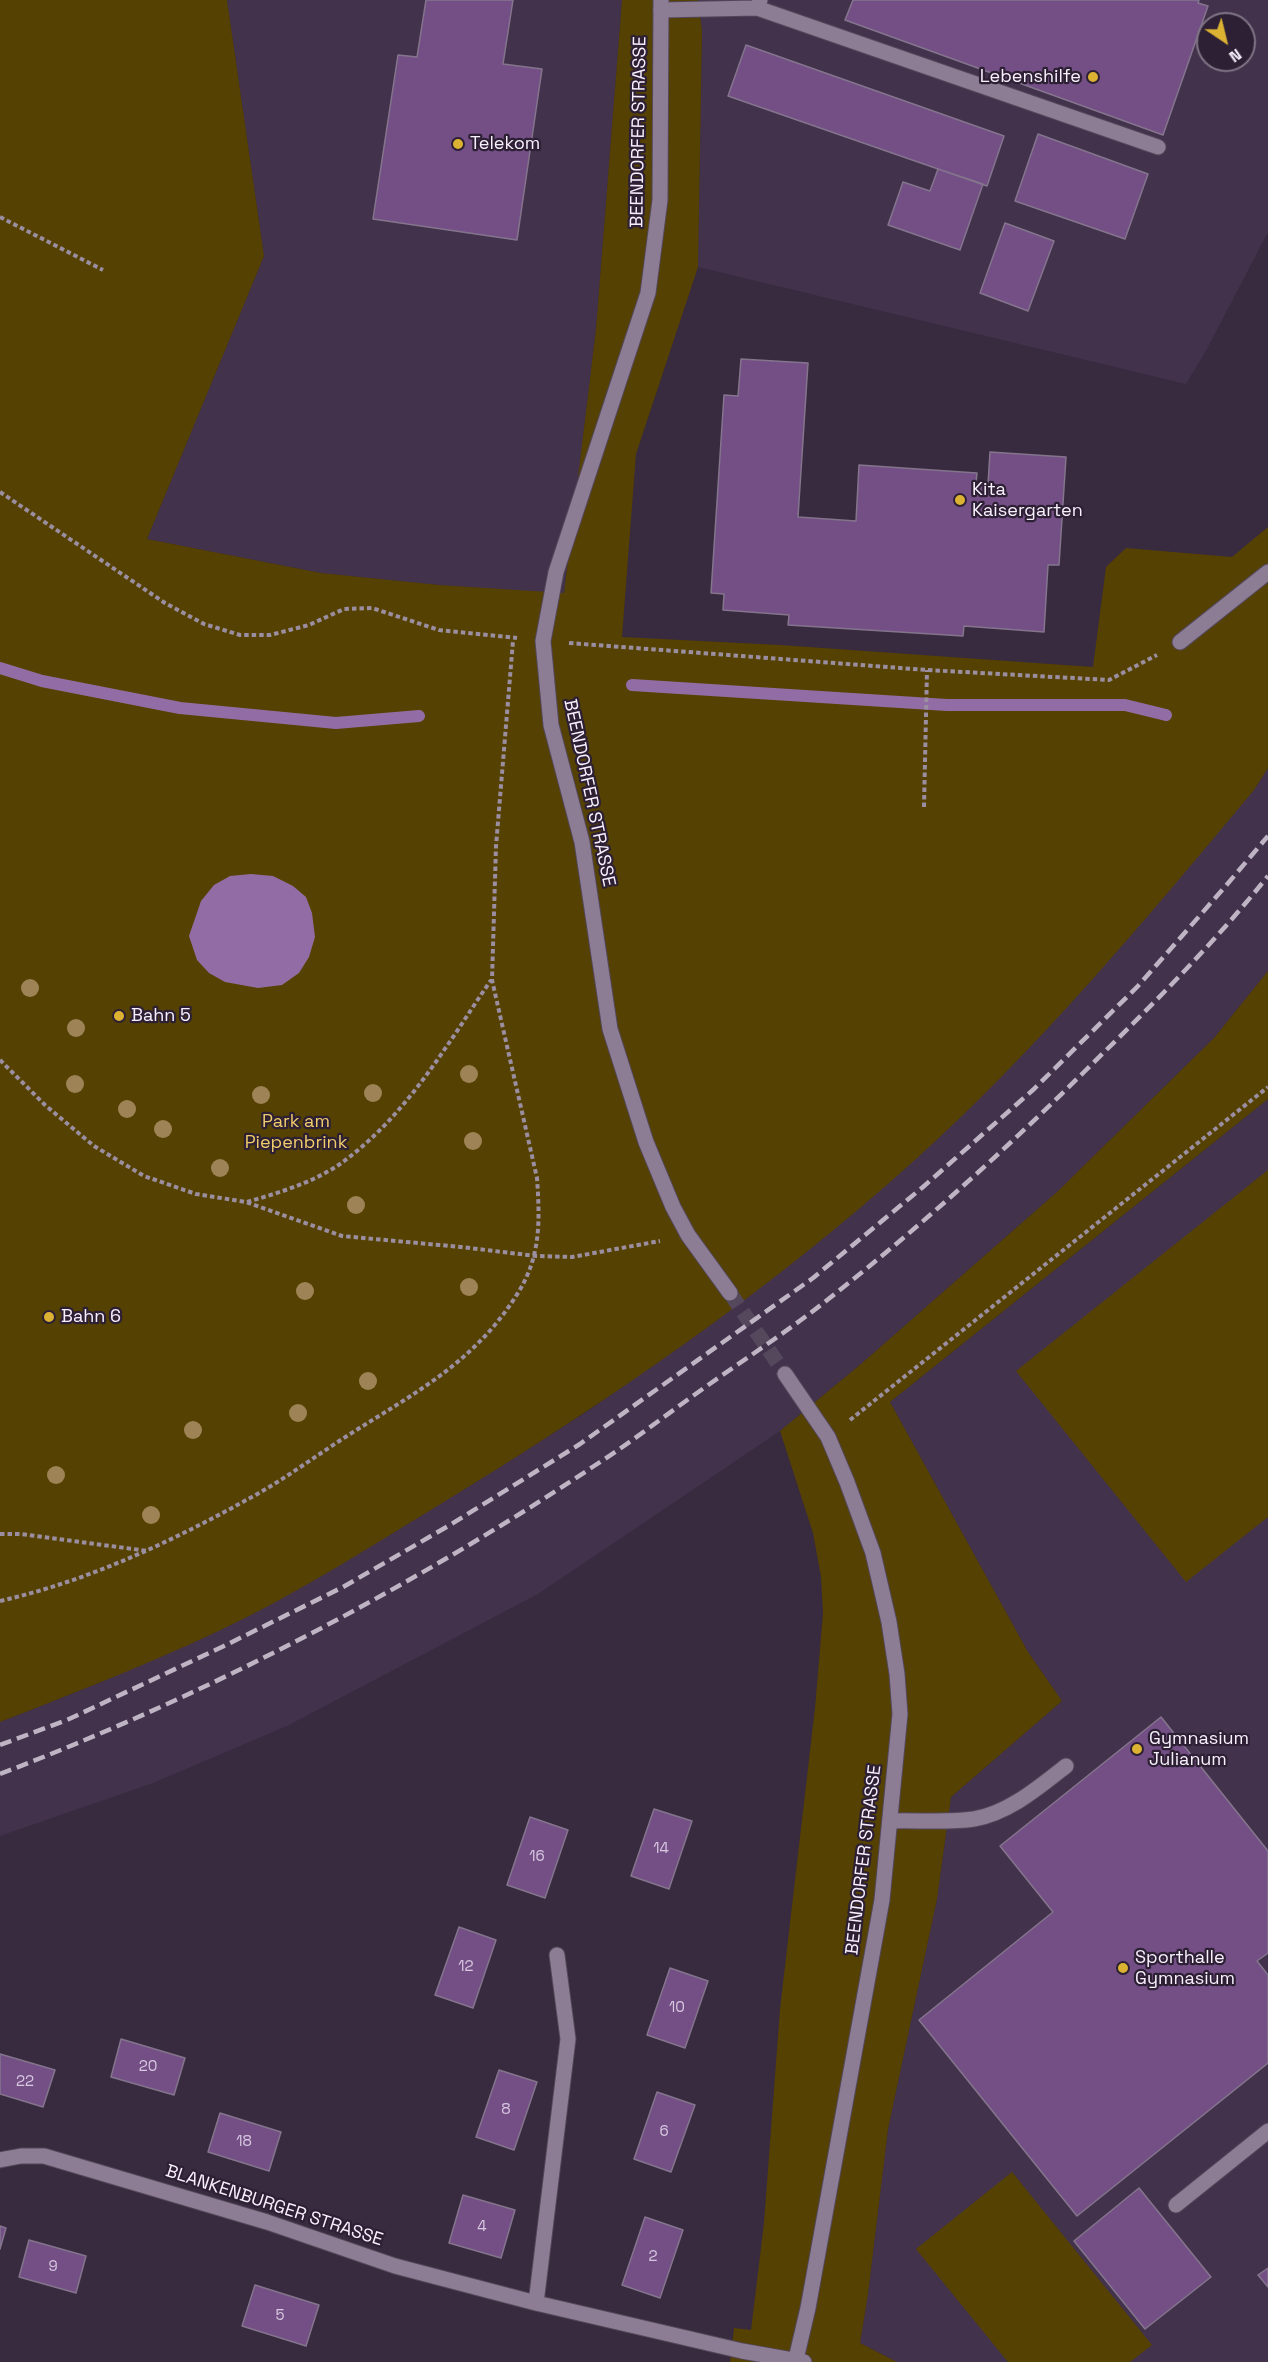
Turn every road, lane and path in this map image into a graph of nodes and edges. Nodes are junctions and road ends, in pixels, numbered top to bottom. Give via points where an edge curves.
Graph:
1 (758, 4) edge
2 (661, 5) edge
3 (1158, 147) dead end
4 (0, 218) edge
5 (103, 270) dead end
6 (0, 492) edge
7 (1268, 572) edge
8 (513, 638) junction
9 (543, 641) junction
10 (1180, 642) joint
11 (927, 670) junction
12 (924, 807) dead end
13 (492, 980) junction
14 (0, 1060) edge
15 (1268, 1087) edge
16 (246, 1202) junction
17 (688, 1236) junction
18 (536, 1256) junction
19 (730, 1293) tunnel mouth
20 (785, 1374) tunnel mouth
21 (828, 1437) junction
22 (0, 1534) edge
23 (148, 1551) junction
24 (0, 1601) edge
25 (1066, 1766) dead end
26 (890, 1821) junction
27 (557, 1954) dead end
28 (1268, 2131) edge
29 (0, 2160) edge
30 (1176, 2205) dead end
31 (536, 2303) junction
32 (800, 2361) edge

1 - 2 street
1 - 3 street
2 - 9 street, BEENDORFER STRASSE via 660,200 648,293 556,572
4 - 5 path
6 - 8 path via 165,603 204,624 240,635 270,635 309,625 344,609 372,608 440,630
7 - 10 street
8 - 9 path
8 - 13 path via 496,846
9 - 11 path
9 - 17 street, BEENDORFER STRASSE via 551,725 582,842 610,1029 646,1142
10 - 11 path via 1109,680
11 - 12 path
13 - 16 path via 410,1096 372,1138 338,1165 305,1183
13 - 18 path via 537,1178
14 - 16 path via 94,1146 144,1176 196,1194
15 - 21 path
16 - 18 path via 342,1236
17 - 18 path via 572,1257
17 - 19 street, BEENDORFER STRASSE
18 - 23 path via 517,1295 496,1325 437,1380 260,1492
20 - 21 street, BEENDORFER STRASSE
21 - 26 street, BEENDORFER STRASSE via 873,1553 890,1622 900,1714
22 - 23 path
23 - 24 path via 93,1574
25 - 26 street via 1030,1793 974,1819
26 - 32 street, BEENDORFER STRASSE via 882,1900
27 - 31 street via 567,2039
28 - 30 street
29 - 31 street, BLANKENBURGER STRASSE via 44,2156 267,2222 395,2266
31 - 32 street, BLANKENBURGER STRASSE

